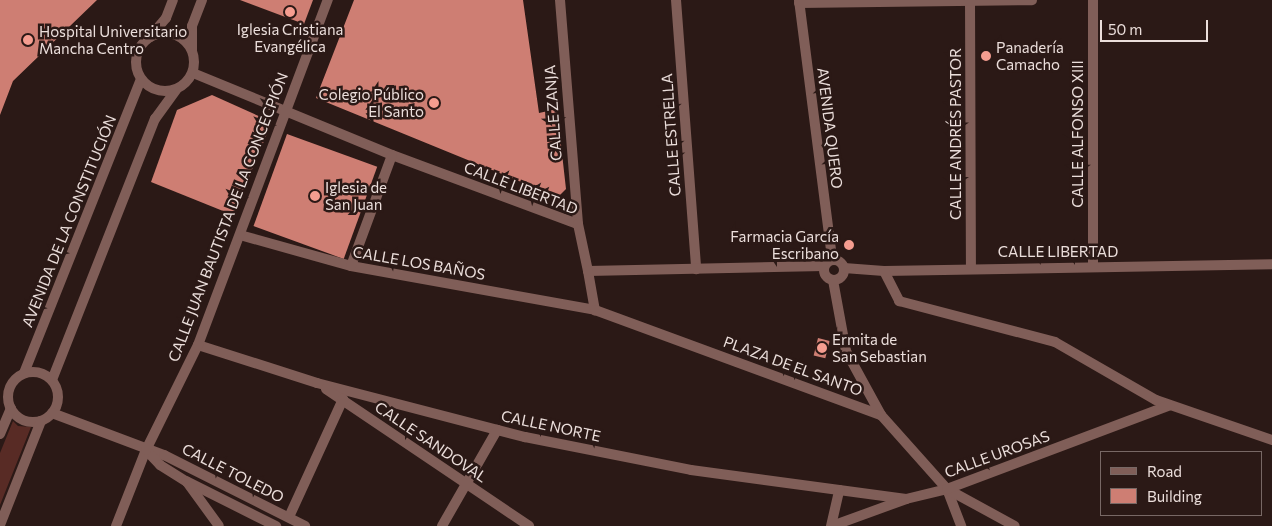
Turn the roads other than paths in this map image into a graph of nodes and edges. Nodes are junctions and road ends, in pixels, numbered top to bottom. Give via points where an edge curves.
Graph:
1 (173, 0) edge
2 (202, 0) edge
3 (328, 0) edge
4 (560, 0) edge
5 (676, 0) edge
6 (1032, 0) edge
7 (1093, 0) edge
8 (799, 1) edge
9 (970, 1) edge
10 (149, 38) junction
11 (192, 51) junction
12 (193, 73) junction
13 (141, 79) junction
14 (176, 90) junction
15 (286, 111) junction
16 (392, 155) junction
17 (578, 224) junction
18 (240, 235) junction
19 (828, 263) junction
20 (1272, 264) edge
21 (352, 266) junction
22 (1093, 267) junction
23 (696, 268) junction
24 (844, 268) junction
25 (971, 268) junction
26 (588, 271) junction
27 (884, 271) junction
28 (833, 280) junction
29 (595, 310) junction
30 (198, 345) junction
31 (24, 373) junction
32 (52, 380) junction
33 (0, 383) edge
34 (317, 383) junction
35 (10, 387) junction
36 (343, 399) junction
37 (1170, 405) junction
38 (11, 408) junction
39 (52, 413) junction
40 (881, 414) junction
41 (42, 421) junction
42 (497, 430) junction
43 (0, 434) edge
44 (1272, 440) edge
45 (146, 450) junction
46 (186, 481) junction
47 (465, 484) junction
48 (947, 489) junction
49 (838, 490) junction
50 (906, 499) junction
51 (289, 517) junction
52 (0, 525) edge
53 (116, 526) edge
54 (219, 526) edge
55 (276, 526) edge
56 (305, 526) edge
57 (442, 526) edge
58 (529, 526) edge
59 (832, 526) edge
60 (962, 526) edge
61 (1015, 526) edge

1 - 10 street via 166,18
2 - 11 street via 192,26
3 - 15 street, CALLE JUAN BAUTISTA DE LA CONCECPIÓN
4 - 17 street, CALLE ZANJA
5 - 23 street, CALLE ESTRELLA
6 - 9 street
7 - 22 street, CALLE ALFONSO XIII
8 - 9 street
8 - 19 street, AVENIDA QUERO
9 - 25 street, CALLE ANDRÉS PASTOR
10 - 11 street via 174,34 181,37
10 - 13 street via 137,52 135,61
11 - 12 street
12 - 14 street
12 - 15 street, CALLE LIBERTAD
13 - 14 street via 153,89
13 - 31 street, AVENIDA DE LA CONSTITUCIÓN
14 - 32 street via 155,119
15 - 16 street, CALLE LIBERTAD
15 - 18 street, CALLE JUAN BAUTISTA DE LA CONCECPIÓN
16 - 17 street, CALLE LIBERTAD
16 - 21 street
17 - 26 street, CALLE LIBERTAD
18 - 21 street, CALLE LOS BAÑOS
18 - 30 street, CALLE JUAN BAUTISTA DE LA CONCECPIÓN
19 - 23 street
19 - 24 street via 840,261
19 - 28 street via 825,275
20 - 22 street, CALLE LIBERTAD
21 - 29 street, CALLE LOS BAÑOS
22 - 25 street, CALLE LIBERTAD
23 - 26 street
24 - 27 street, CALLE LIBERTAD
24 - 28 street via 842,276
25 - 27 street, CALLE LIBERTAD
26 - 29 street
27 - 37 street via 899,301 1054,342
28 - 40 street, PLAZA DE EL SANTO via 846,351
29 - 40 street, PLAZA DE EL SANTO
30 - 34 street, CALLE NORTE
30 - 45 street, CALLE JUAN BAUTISTA DE LA CONCECPIÓN
31 - 32 street via 39,372
31 - 35 street
32 - 39 street via 59,395
33 - 35 street
34 - 36 street, CALLE SANDOVAL
34 - 42 street, CALLE NORTE
35 - 38 street
36 - 47 street, CALLE SANDOVAL
36 - 51 street
37 - 44 street
37 - 48 street, CALLE UROSAS
38 - 41 street via 21,418
38 - 43 street
39 - 41 street
39 - 45 street, CALLE TOLEDO
40 - 48 street
41 - 52 street
42 - 47 street
42 - 49 street, CALLE NORTE via 691,470
45 - 46 street, CALLE TOLEDO via 160,465
45 - 51 street, CALLE TOLEDO via 164,455
45 - 53 street, CALLE JUAN BAUTISTA DE LA CONCECPIÓN
46 - 54 street
46 - 55 street, CALLE TOLEDO
47 - 57 street
47 - 58 street, CALLE SANDOVAL
48 - 50 street, CALLE UROSAS
48 - 60 street
48 - 61 street
49 - 50 street, CALLE NORTE
49 - 59 street
50 - 59 street, CALLE UROSAS
51 - 56 street, CALLE TOLEDO

